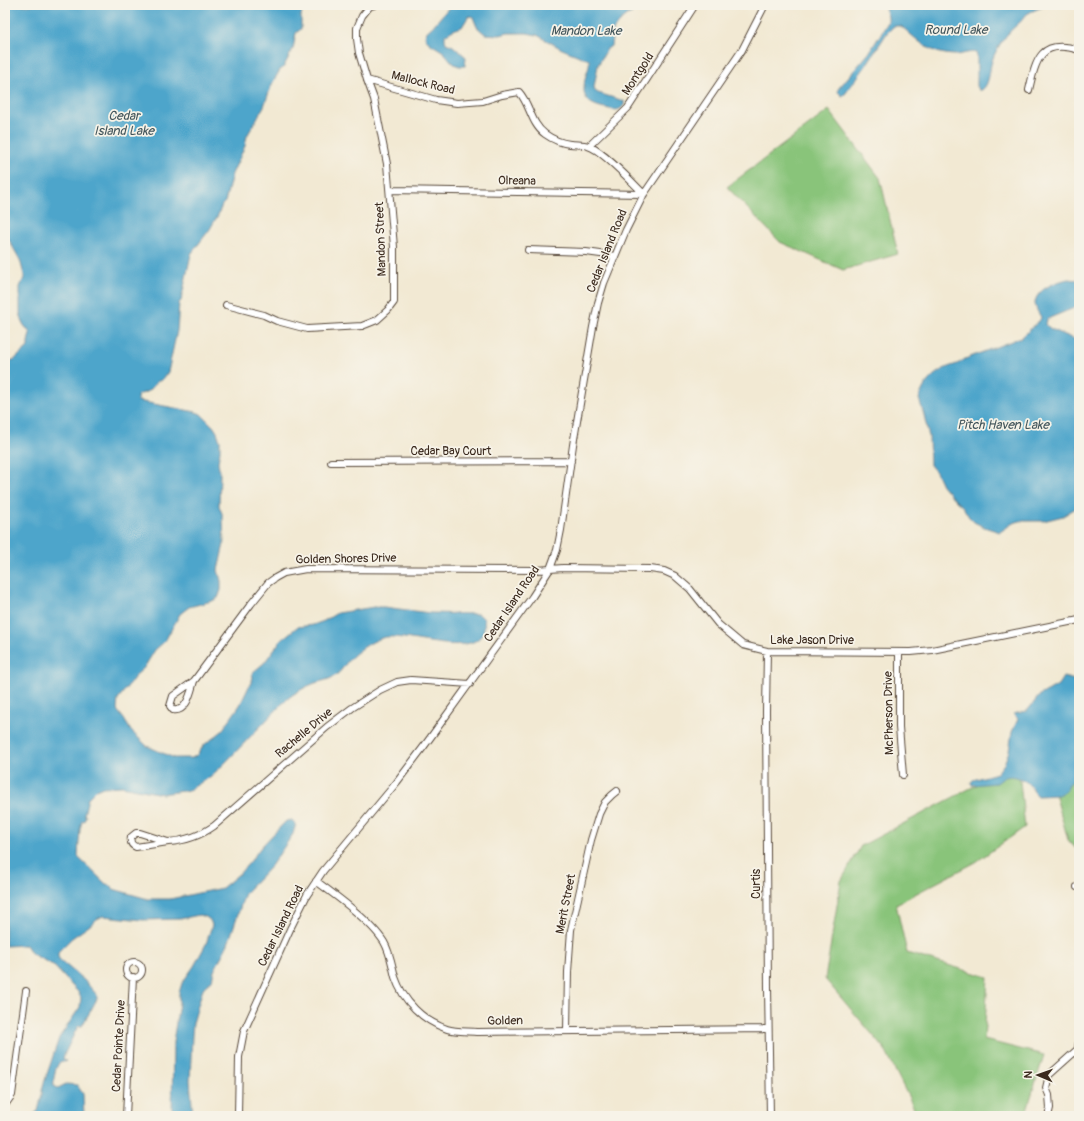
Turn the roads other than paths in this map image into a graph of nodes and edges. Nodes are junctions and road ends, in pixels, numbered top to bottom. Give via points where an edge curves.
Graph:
1 (374, 5) edge
2 (695, 5) edge
3 (765, 5) edge
4 (1079, 50) edge
5 (367, 80) junction
6 (1029, 90) dead end
7 (589, 146) junction
8 (390, 190) junction
9 (644, 194) junction
10 (528, 250) dead end
11 (615, 256) junction
12 (226, 306) dead end
13 (571, 461) junction
14 (331, 462) dead end
15 (550, 569) junction
16 (1079, 620) edge
17 (767, 651) junction
18 (899, 652) junction
19 (194, 681) junction
20 (470, 684) junction
21 (903, 775) dead end
22 (617, 791) dead end
23 (168, 842) junction
24 (316, 881) junction
25 (134, 978) dead end
26 (26, 991) dead end
27 (768, 1029) junction
28 (567, 1031) junction
29 (1079, 1041) edge
30 (5, 1105) edge
31 (126, 1116) edge
32 (238, 1116) edge
33 (770, 1116) edge
34 (1048, 1116) edge

1 - 5 street, Mandon Street via 362,16 357,28 359,53
2 - 7 street, Montgold via 628,108
3 - 9 street, Cedar Island Road via 742,50
4 - 6 street via 1056,46 1046,51 1038,60
5 - 7 street, Mallock Road via 436,100 457,103 483,101 502,94 519,92 543,133 568,144
5 - 8 street, Mandon Street via 374,99
7 - 9 street, Mallock Road via 605,157
8 - 9 street, Olreana
8 - 12 street, Mandon Street via 394,302 377,320 362,326 307,329
9 - 11 street, Cedar Island Road
10 - 11 street
11 - 13 street, Cedar Island Road via 596,310
13 - 14 street, Cedar Bay Court
13 - 15 street, Cedar Island Road via 559,542
15 - 17 street, Lake Jason Drive via 637,568 664,571 675,576 690,589 718,624 743,645
15 - 19 street, Golden Shores Drive via 306,569 288,572 275,578 263,589
15 - 20 street, Cedar Island Road
16 - 18 street, Lake Jason Drive via 932,650
17 - 18 street, Lake Jason Drive
17 - 27 street, Curtis
18 - 21 street, McPherson Drive via 899,727
19 - 19 street, Golden Shores Drive via 172,697 170,706 173,710 179,710 184,706
20 - 23 street, Rachelle Drive via 411,680 385,687 336,720 214,826 196,836
20 - 24 street, Cedar Island Road via 411,765
22 - 28 street, Merit Street via 605,802 599,814 571,930
23 - 23 street, Rachelle Drive via 138,833 132,835 131,839 132,845 138,848
24 - 28 street, Golden via 368,923 384,942 401,991 426,1020 448,1029 478,1032
24 - 32 street, Cedar Island Road via 296,916 244,1030 239,1065
25 - 31 street, Cedar Pointe Drive
26 - 30 street via 12,1095
27 - 28 street, Golden
27 - 33 street, Curtis
29 - 34 street via 1078,1048 1049,1075 1046,1088 1050,1108

